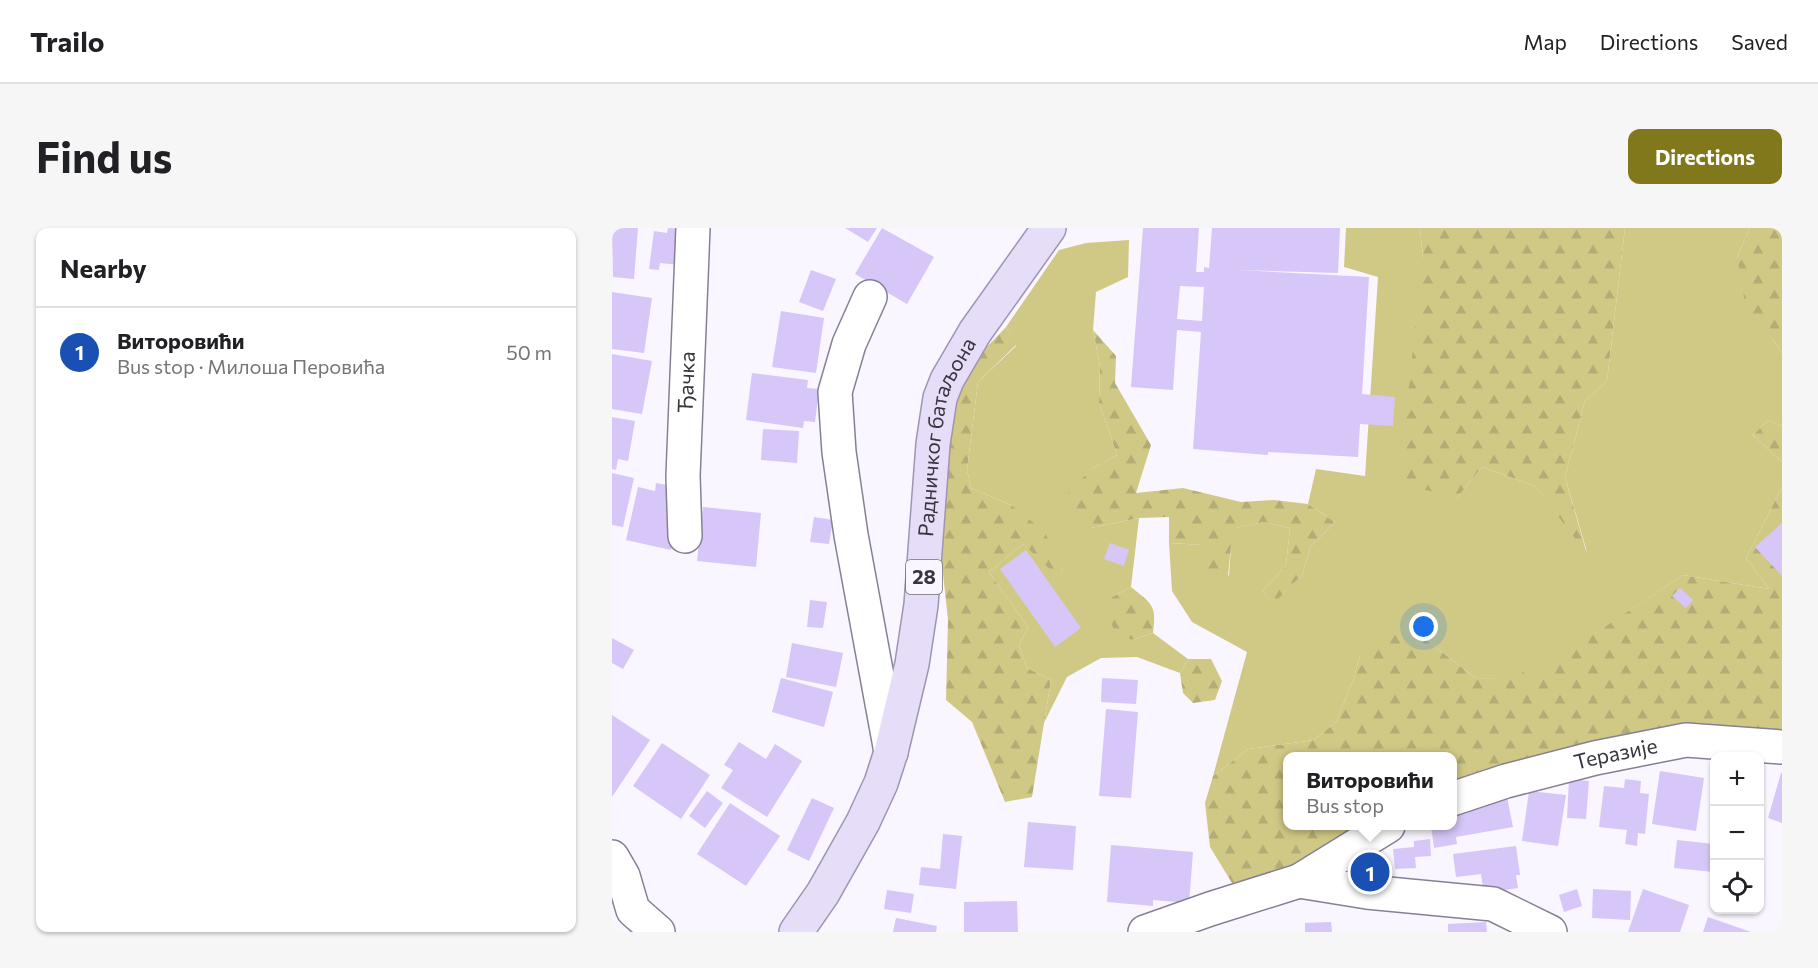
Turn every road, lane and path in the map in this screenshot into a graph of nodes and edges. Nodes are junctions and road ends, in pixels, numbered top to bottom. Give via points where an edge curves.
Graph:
1 (693, 228) edge
2 (1048, 228) edge
3 (870, 297) dead end
4 (685, 536) dead end
5 (1782, 747) edge
6 (891, 752) junction
7 (1457, 797) edge
8 (1380, 830) edge
9 (612, 857) edge
10 (1299, 881) junction
11 (658, 932) edge
12 (796, 932) edge
13 (1145, 932) edge
14 (1550, 932) edge

1 - 4 street, Ђачка via 683,476
2 - 6 main road, Радничког батаљона / 28 via 975,332 940,398 921,605 910,675
3 - 6 street via 849,344 835,392 851,535
5 - 7 street, Теразије via 1686,740 1596,758
6 - 12 main road, Радничког батаљона / 28 via 863,822
8 - 10 street
9 - 11 street via 623,876 633,910
10 - 13 street
10 - 14 street via 1493,904

